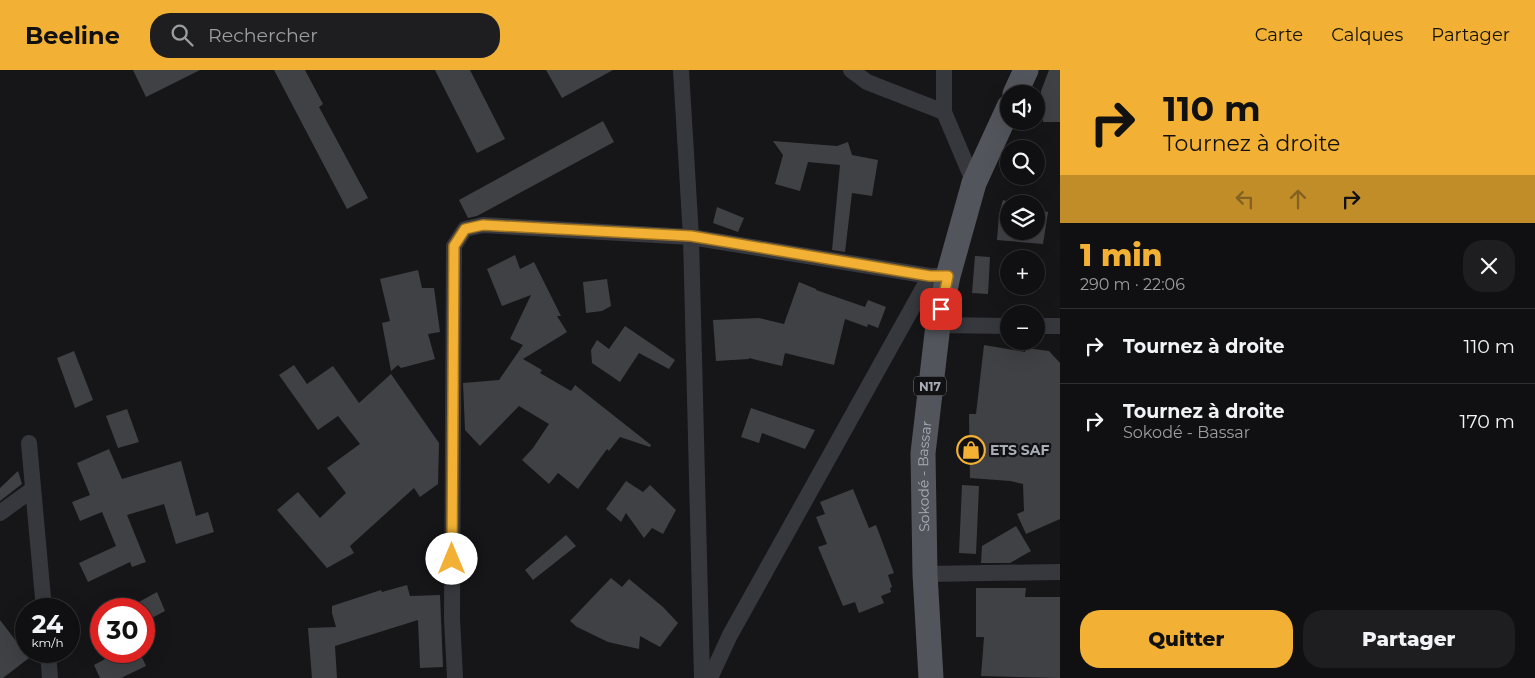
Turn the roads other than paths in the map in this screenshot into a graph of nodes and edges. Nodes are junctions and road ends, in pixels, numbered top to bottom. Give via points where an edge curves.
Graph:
1 (681, 70) edge
2 (851, 70) edge
3 (944, 70) edge
4 (1026, 70) edge
5 (1019, 85) edge
6 (944, 112) junction
7 (1000, 126) edge
8 (974, 182) junction
9 (691, 236) junction
10 (939, 276) junction
11 (938, 325) junction
12 (1000, 326) edge
13 (1045, 326) edge
14 (1060, 326) edge
15 (29, 443) dead end
16 (33, 489) junction
17 (0, 513) edge
18 (1060, 572) edge
19 (924, 574) junction
20 (43, 598) edge
21 (49, 663) edge
22 (50, 678) edge
23 (455, 678) edge
24 (702, 678) edge
25 (710, 678) edge
26 (931, 678) edge

1 - 9 street
2 - 6 street via 867,82
3 - 6 street
4 - 5 main road
6 - 8 street
7 - 8 main road, Sokodé - Bassar / N17
8 - 10 main road, Sokodé - Bassar / N17
9 - 10 street
9 - 23 street via 483,225 465,229 454,246 452,618
9 - 24 street
10 - 11 main road, Sokodé - Bassar / N17
10 - 25 street via 730,635
11 - 12 street
11 - 19 main road, Sokodé - Bassar / N17 via 924,453
13 - 14 street
15 - 16 street
16 - 17 street
16 - 20 street
18 - 19 street
19 - 26 main road, Sokodé - Bassar / N17
21 - 22 street

